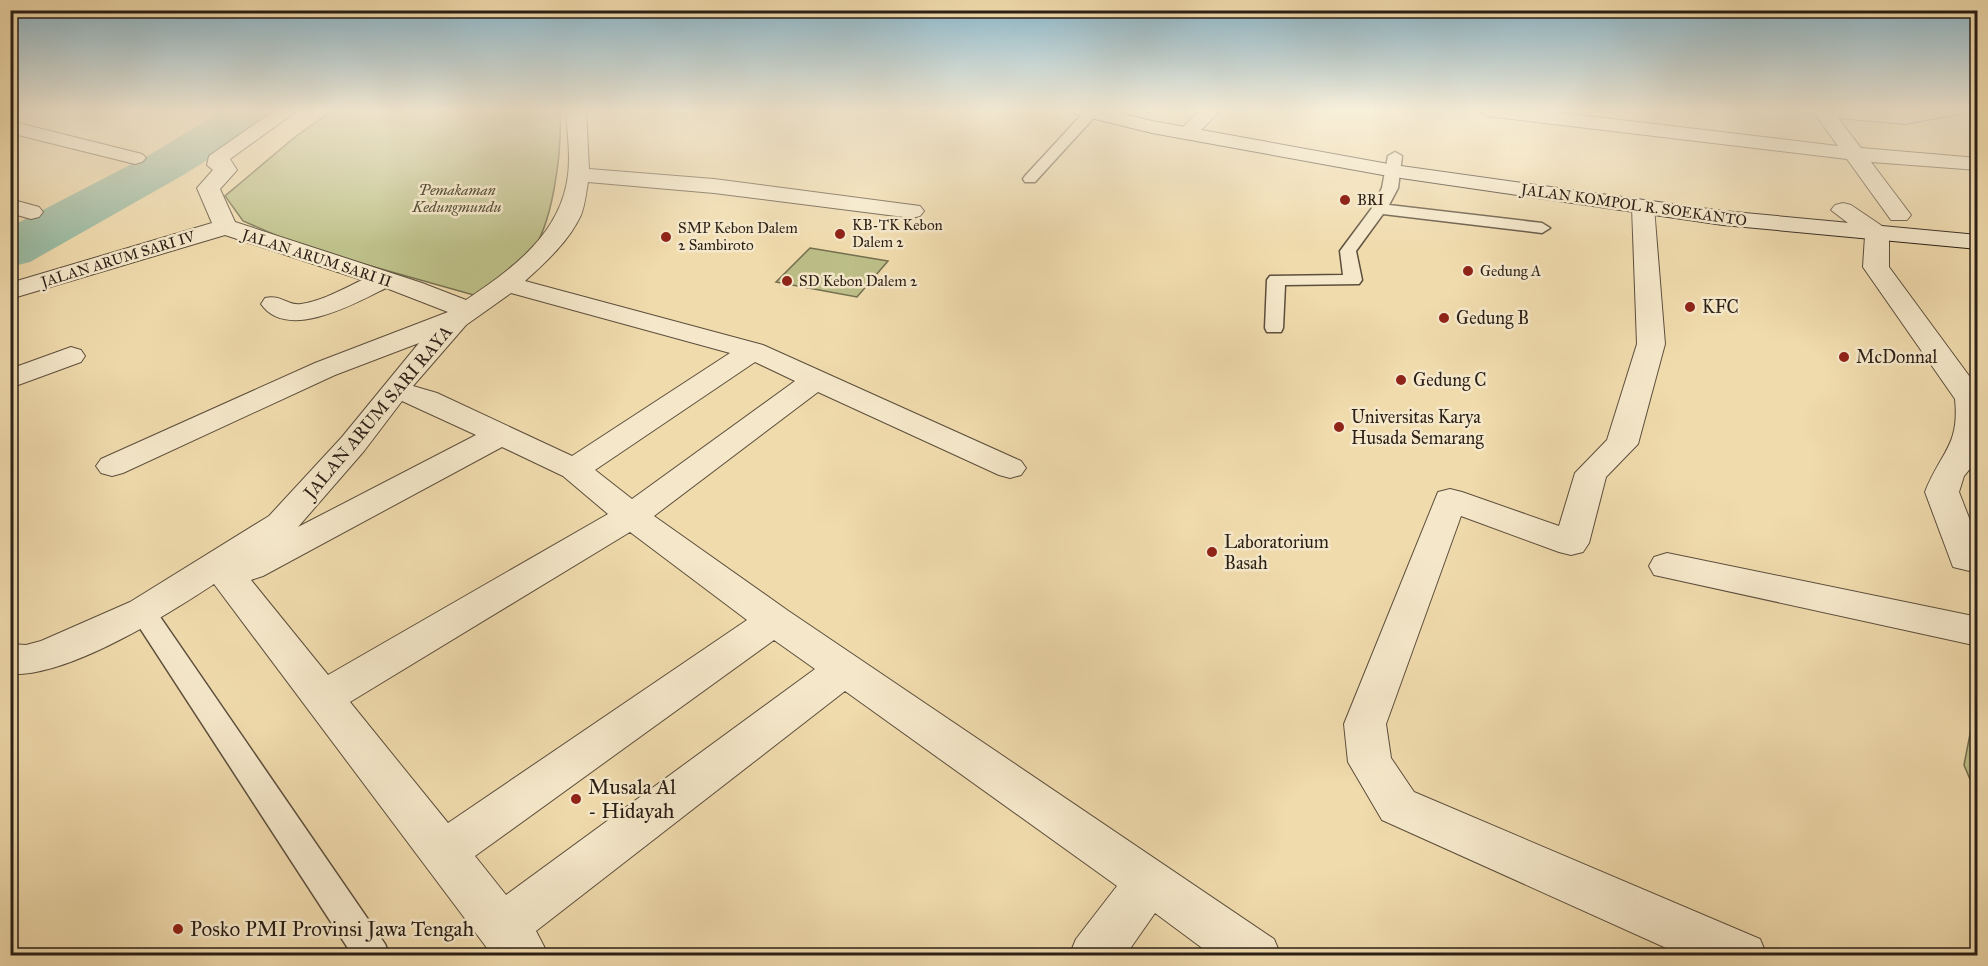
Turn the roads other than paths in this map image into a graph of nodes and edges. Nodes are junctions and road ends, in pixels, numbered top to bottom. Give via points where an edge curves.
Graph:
1 (123, 155) edge
2 (221, 155) edge
3 (578, 155) edge
4 (1050, 155) edge
5 (1355, 155) edge
6 (1857, 155) edge
7 (1869, 155) edge
8 (135, 158) dead end
9 (1395, 164) junction
10 (1977, 164) edge
11 (579, 175) junction
12 (1030, 179) dead end
13 (1643, 207) junction
14 (1379, 209) junction
15 (1843, 210) junction
16 (912, 211) dead end
17 (1899, 215) junction
18 (1977, 224) edge
19 (225, 227) junction
20 (1542, 228) dead end
21 (1877, 233) junction
22 (1977, 242) edge
23 (384, 279) junction
24 (507, 284) junction
25 (10, 291) edge
26 (274, 304) dead end
27 (463, 315) junction
28 (1274, 328) dead end
29 (753, 351) junction
30 (72, 356) dead end
31 (1947, 367) junction
32 (1977, 370) edge
33 (10, 379) edge
34 (814, 381) junction
35 (397, 390) junction
36 (502, 434) junction
37 (1969, 461) edge
38 (112, 466) dead end
39 (1010, 468) dead end
40 (574, 469) junction
41 (631, 516) junction
42 (233, 564) junction
43 (1667, 566) dead end
44 (1974, 567) edge
45 (143, 612) junction
46 (774, 620) junction
47 (1977, 632) edge
48 (10, 659) edge
49 (845, 669) junction
50 (322, 699) junction
51 (443, 853) junction
52 (1149, 882) junction
53 (513, 941) edge
54 (373, 956) edge
55 (1094, 956) edge
56 (1256, 956) edge
57 (1742, 956) edge

1 - 8 street
2 - 19 street, JALAN ARUM SARI II via 218,165 226,166 226,170 208,188
3 - 11 street, JALAN ARUM SARI RAYA
4 - 12 lane
5 - 9 street, JALAN KOMPOL R. SOEKANTO
6 - 17 street
7 - 10 street
9 - 13 street, JALAN KOMPOL R. SOEKANTO
9 - 14 lane
9 - 15 street, JALAN KOMPOL R. SOEKANTO
11 - 16 street via 714,186
11 - 24 street, JALAN ARUM SARI RAYA via 565,223 538,256
13 - 21 street, JALAN KOMPOL R. SOEKANTO
13 - 57 street via 1651,344 1622,444 1591,472 1571,543 1450,500 1365,724 1370,762 1398,806
14 - 20 lane
14 - 28 lane via 1348,250 1353,280 1276,280
15 - 17 street, JALAN KOMPOL R. SOEKANTO
15 - 21 street
17 - 18 street, JALAN KOMPOL R. SOEKANTO
19 - 23 street, JALAN ARUM SARI II
19 - 25 street, JALAN ARUM SARI IV
21 - 22 street, JALAN KOMPOL R. SOEKANTO
21 - 31 street via 1876,267
23 - 26 street via 340,300 297,314
23 - 27 street, JALAN ARUM SARI II
24 - 27 street, JALAN ARUM SARI RAYA
24 - 29 street
27 - 35 street, JALAN ARUM SARI RAYA via 411,369
27 - 38 street via 325,369
29 - 34 street
29 - 40 street
30 - 33 street
31 - 32 street
31 - 37 street via 1970,399 1974,422
34 - 39 street
34 - 41 street
35 - 36 street
35 - 42 street, JALAN ARUM SARI RAYA via 308,497
36 - 40 street
36 - 42 street
37 - 44 street via 1949,473 1942,492
40 - 41 street
41 - 46 street
41 - 50 street
42 - 45 street, JALAN ARUM SARI RAYA
42 - 50 street
43 - 47 street
45 - 48 street, JALAN ARUM SARI RAYA via 51,652 26,660
45 - 54 lane
46 - 49 street
46 - 51 street
49 - 52 street
49 - 53 street
50 - 51 street
51 - 53 street
52 - 55 street
52 - 56 street

